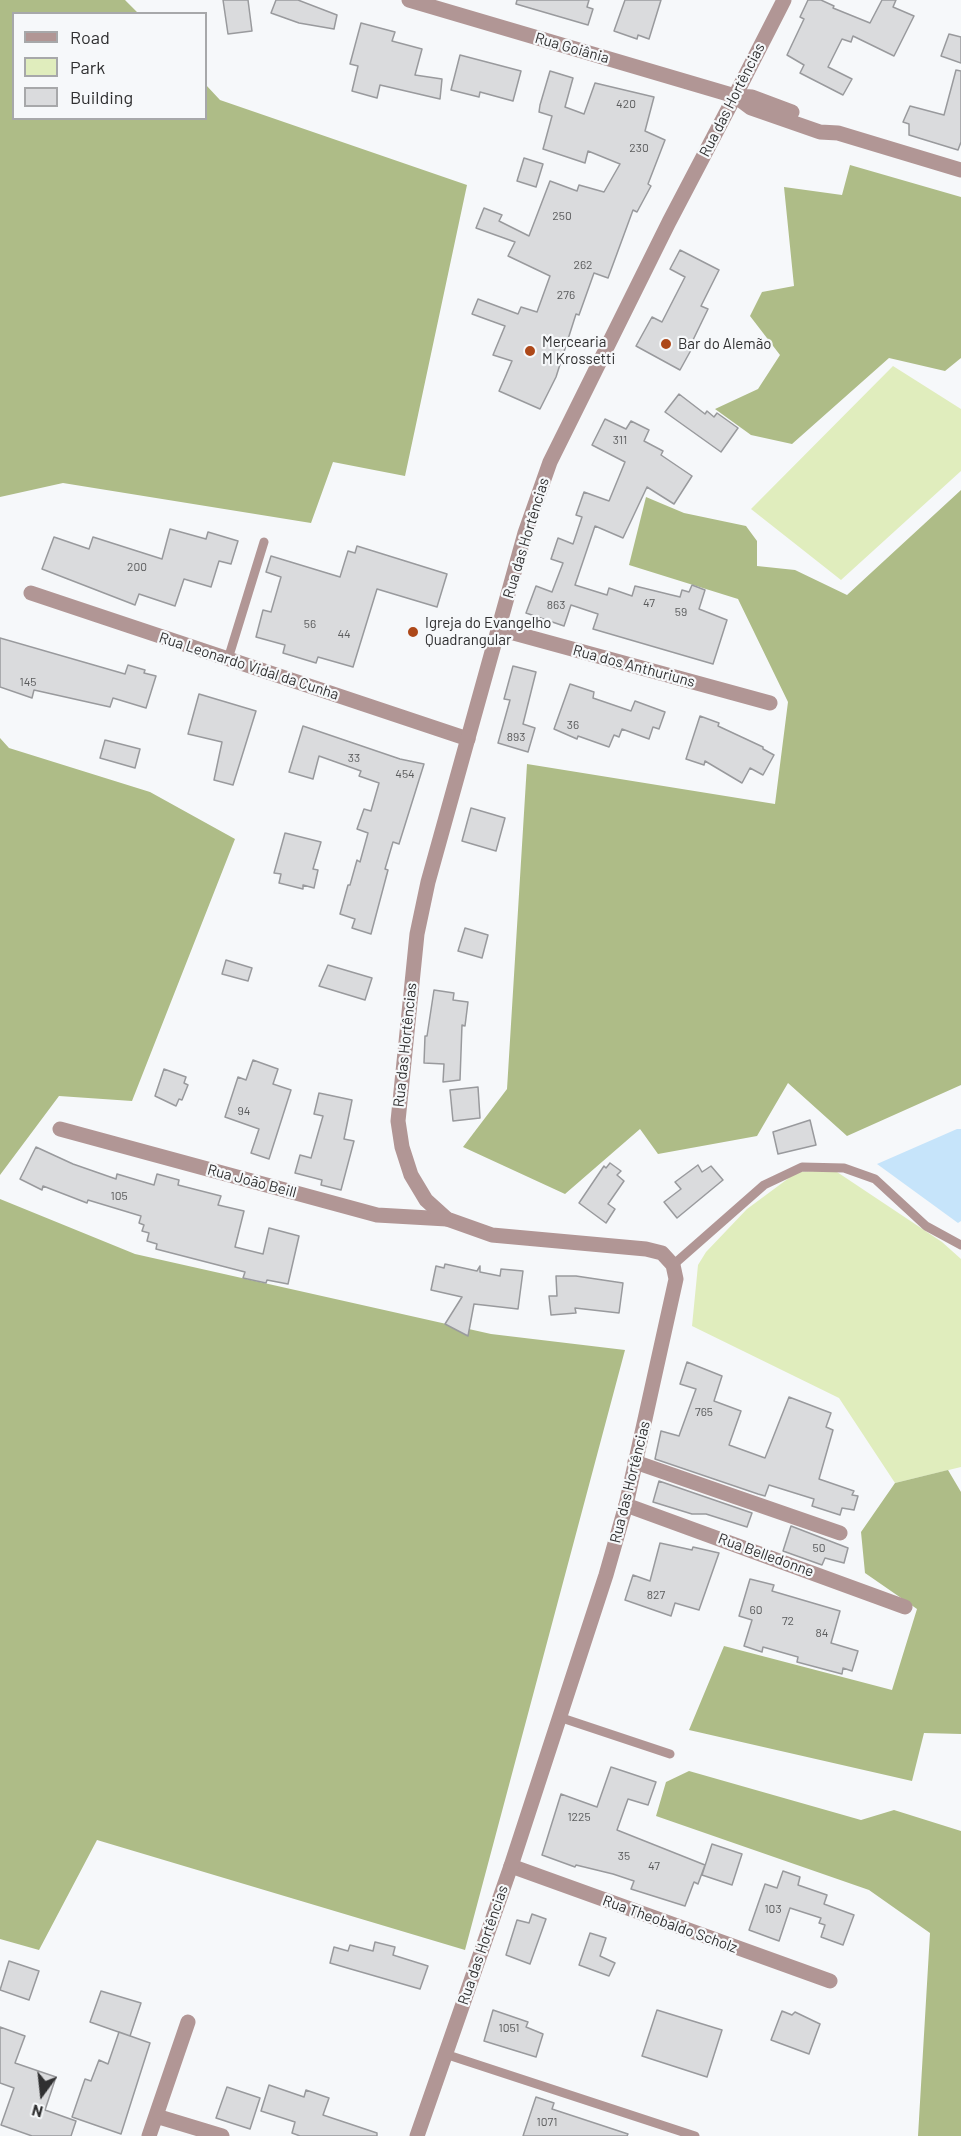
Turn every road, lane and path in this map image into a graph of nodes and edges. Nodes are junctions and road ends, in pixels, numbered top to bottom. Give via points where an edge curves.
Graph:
1 (409, 0) edge
2 (784, 0) edge
3 (735, 96) junction
4 (961, 170) edge
5 (264, 542) dead end
6 (30, 593) dead end
7 (499, 629) junction
8 (228, 659) junction
9 (770, 703) dead end
10 (468, 739) junction
11 (60, 1129) dead end
12 (447, 1219) junction
13 (961, 1245) edge
14 (673, 1264) junction
15 (635, 1462) junction
16 (626, 1505) junction
17 (840, 1533) dead end
18 (905, 1607) dead end
19 (560, 1717) junction
20 (669, 1754) dead end
21 (511, 1866) junction
22 (830, 1981) dead end
23 (188, 2022) dead end
24 (445, 2055) junction
25 (156, 2116) junction
26 (149, 2136) edge
27 (222, 2136) edge
28 (417, 2136) edge
29 (695, 2136) edge

1 - 3 street, Rua Goiânia
2 - 3 street, Rua das Hortências
3 - 4 street, Rua Goiânia via 751,108 820,132 838,133
3 - 7 street, Rua das Hortências via 562,434 538,492
5 - 8 lane
6 - 8 street, Rua Leonardo Vidal da Cunha
7 - 9 street, Rua dos Anthuriuns
7 - 10 street, Rua das Hortências
8 - 10 street, Rua Leonardo Vidal da Cunha
10 - 12 street, Rua das Hortências via 418,926 398,1121 411,1175 426,1200
11 - 12 street, Rua João Beill via 377,1215
12 - 14 street, Rua das Hortências via 492,1235 662,1252
13 - 14 lane via 926,1226 875,1179 844,1168 802,1167 764,1185
14 - 15 street, Rua das Hortências via 673,1295
15 - 16 street, Rua das Hortências
15 - 17 street
16 - 18 street, Rua Belledonne
16 - 19 street, Rua das Hortências
19 - 20 lane
19 - 21 street, Rua das Hortências
21 - 22 street, Rua Theobaldo Scholz
21 - 24 street, Rua das Hortências
23 - 25 street
24 - 28 street, Rua das Hortências
24 - 29 lane
25 - 26 street
25 - 27 street

